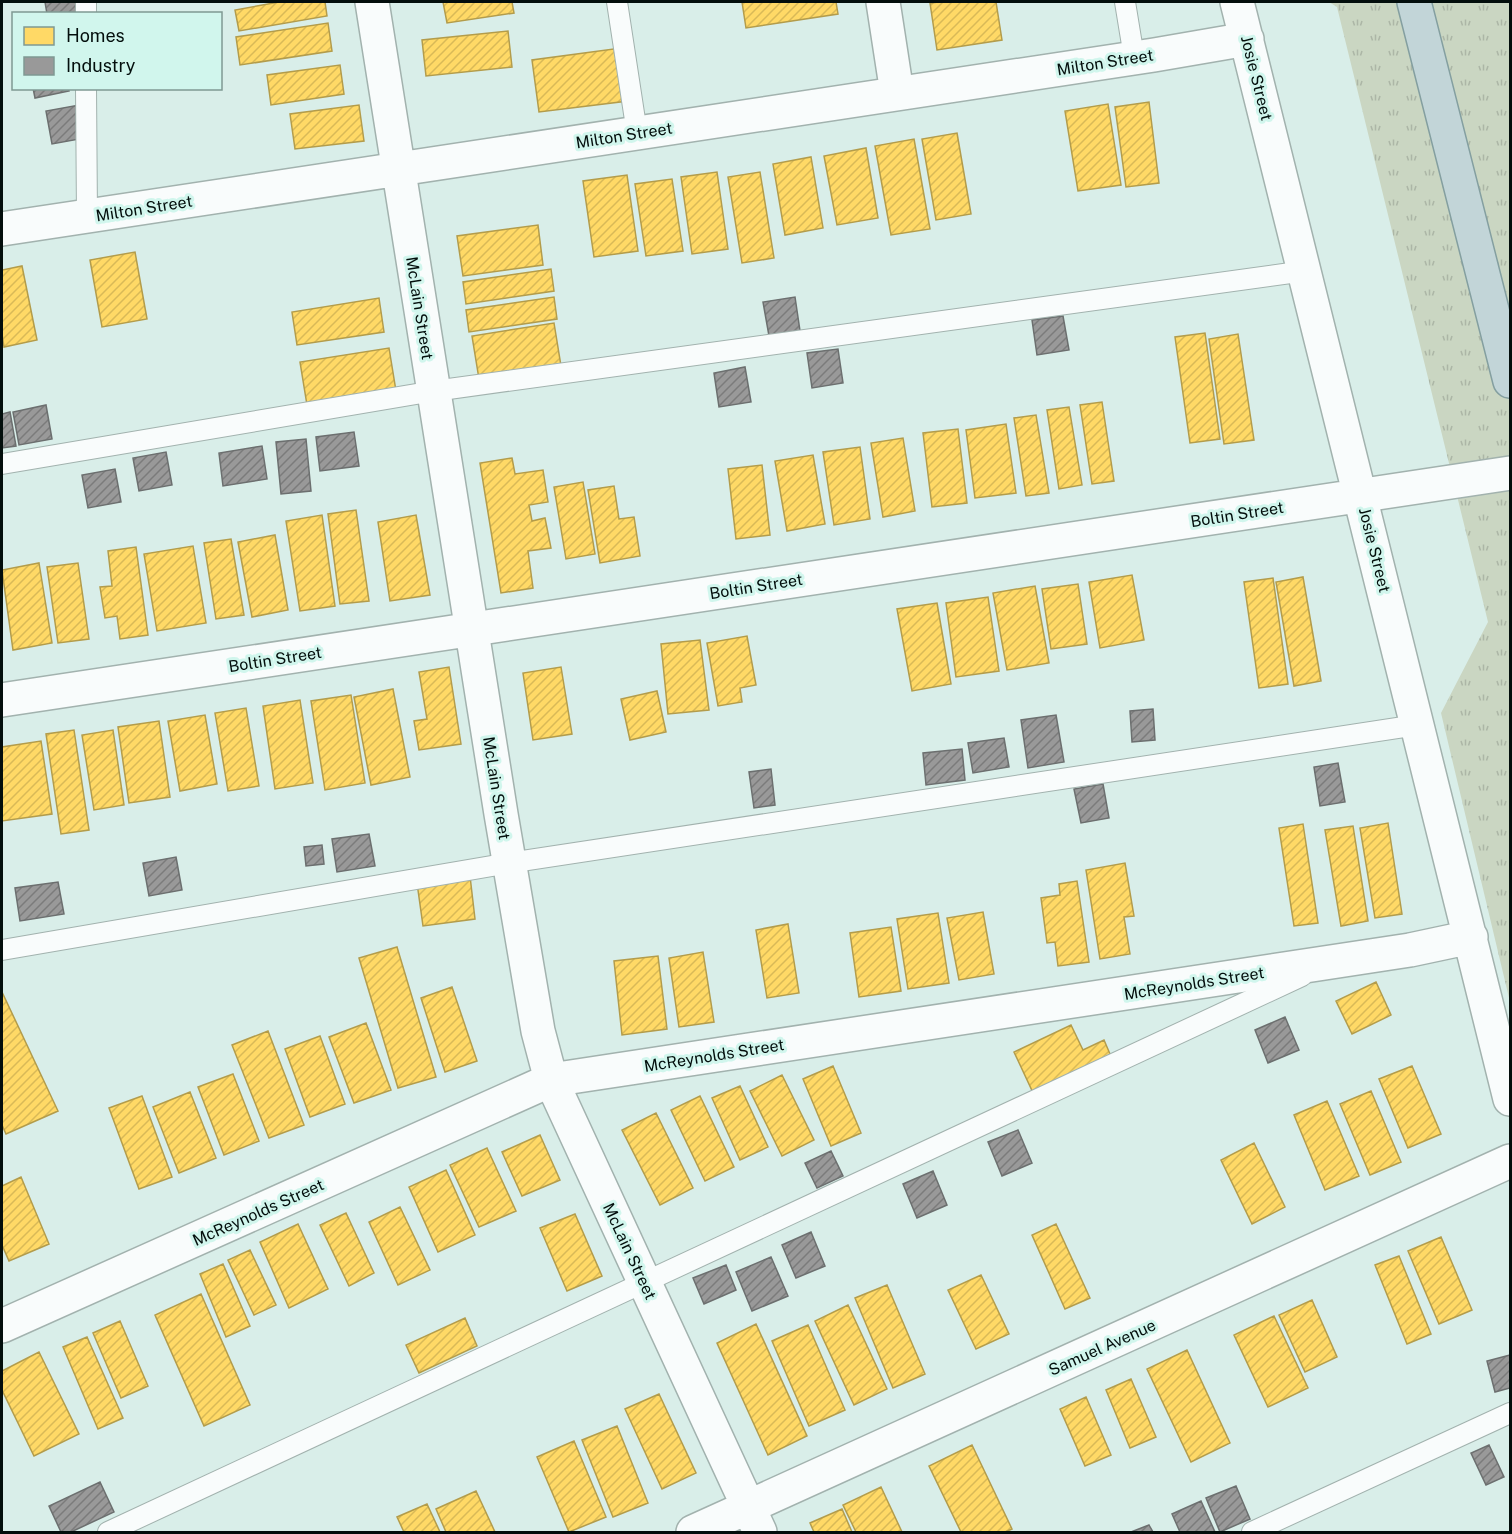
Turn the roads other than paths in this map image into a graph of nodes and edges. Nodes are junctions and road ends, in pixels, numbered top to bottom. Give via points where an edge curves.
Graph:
1 (372, 2) edge
2 (617, 2) edge
3 (883, 2) edge
4 (1125, 2) edge
5 (1238, 2) edge
6 (1414, 2) edge
7 (1247, 39) junction
8 (1134, 57) junction
9 (86, 90) edge
10 (897, 93) junction
11 (637, 133) junction
12 (398, 169) junction
13 (87, 216) junction
14 (2, 229) edge
15 (1305, 271) junction
16 (1510, 381) edge
17 (434, 391) junction
18 (2, 464) edge
19 (1510, 473) edge
20 (1362, 495) junction
21 (472, 629) junction
22 (2, 700) edge
23 (1417, 725) junction
24 (509, 863) junction
25 (1471, 937) junction
26 (2, 950) edge
27 (1330, 962) junction
28 (551, 1080) junction
29 (1510, 1099) edge
30 (1510, 1161) edge
31 (644, 1282) junction
32 (2, 1326) edge
33 (1510, 1413) edge
34 (754, 1520) edge
35 (108, 1533) edge
36 (693, 1533) edge
37 (1252, 1533) edge

1 - 12 street, McLain Street
2 - 11 lane
3 - 10 street
4 - 8 lane
5 - 7 street, Josie Street
6 - 16 highway
7 - 8 street, Milton Street
7 - 15 street, Josie Street
8 - 10 street, Milton Street
9 - 13 lane
10 - 11 street, Milton Street
11 - 12 street, Milton Street
12 - 13 street, Milton Street
12 - 17 street, McLain Street
13 - 14 street, Milton Street
15 - 17 lane
15 - 20 street, Josie Street
17 - 18 lane
17 - 21 street, McLain Street
19 - 20 street, Boltin Street
20 - 21 street, Boltin Street
20 - 23 street, Josie Street
21 - 22 street, Boltin Street
21 - 24 street, McLain Street
23 - 24 lane
23 - 25 street, Josie Street
24 - 26 lane
24 - 28 street, McLain Street via 538,1031
25 - 27 street, McReynolds Street
25 - 29 street, Josie Street
27 - 28 street, McReynolds Street
27 - 31 lane
28 - 31 street, McLain Street
28 - 32 street, McReynolds Street
30 - 34 street, Samuel Avenue
31 - 34 street, McLain Street
31 - 35 lane
33 - 37 lane
34 - 36 street, Samuel Avenue

